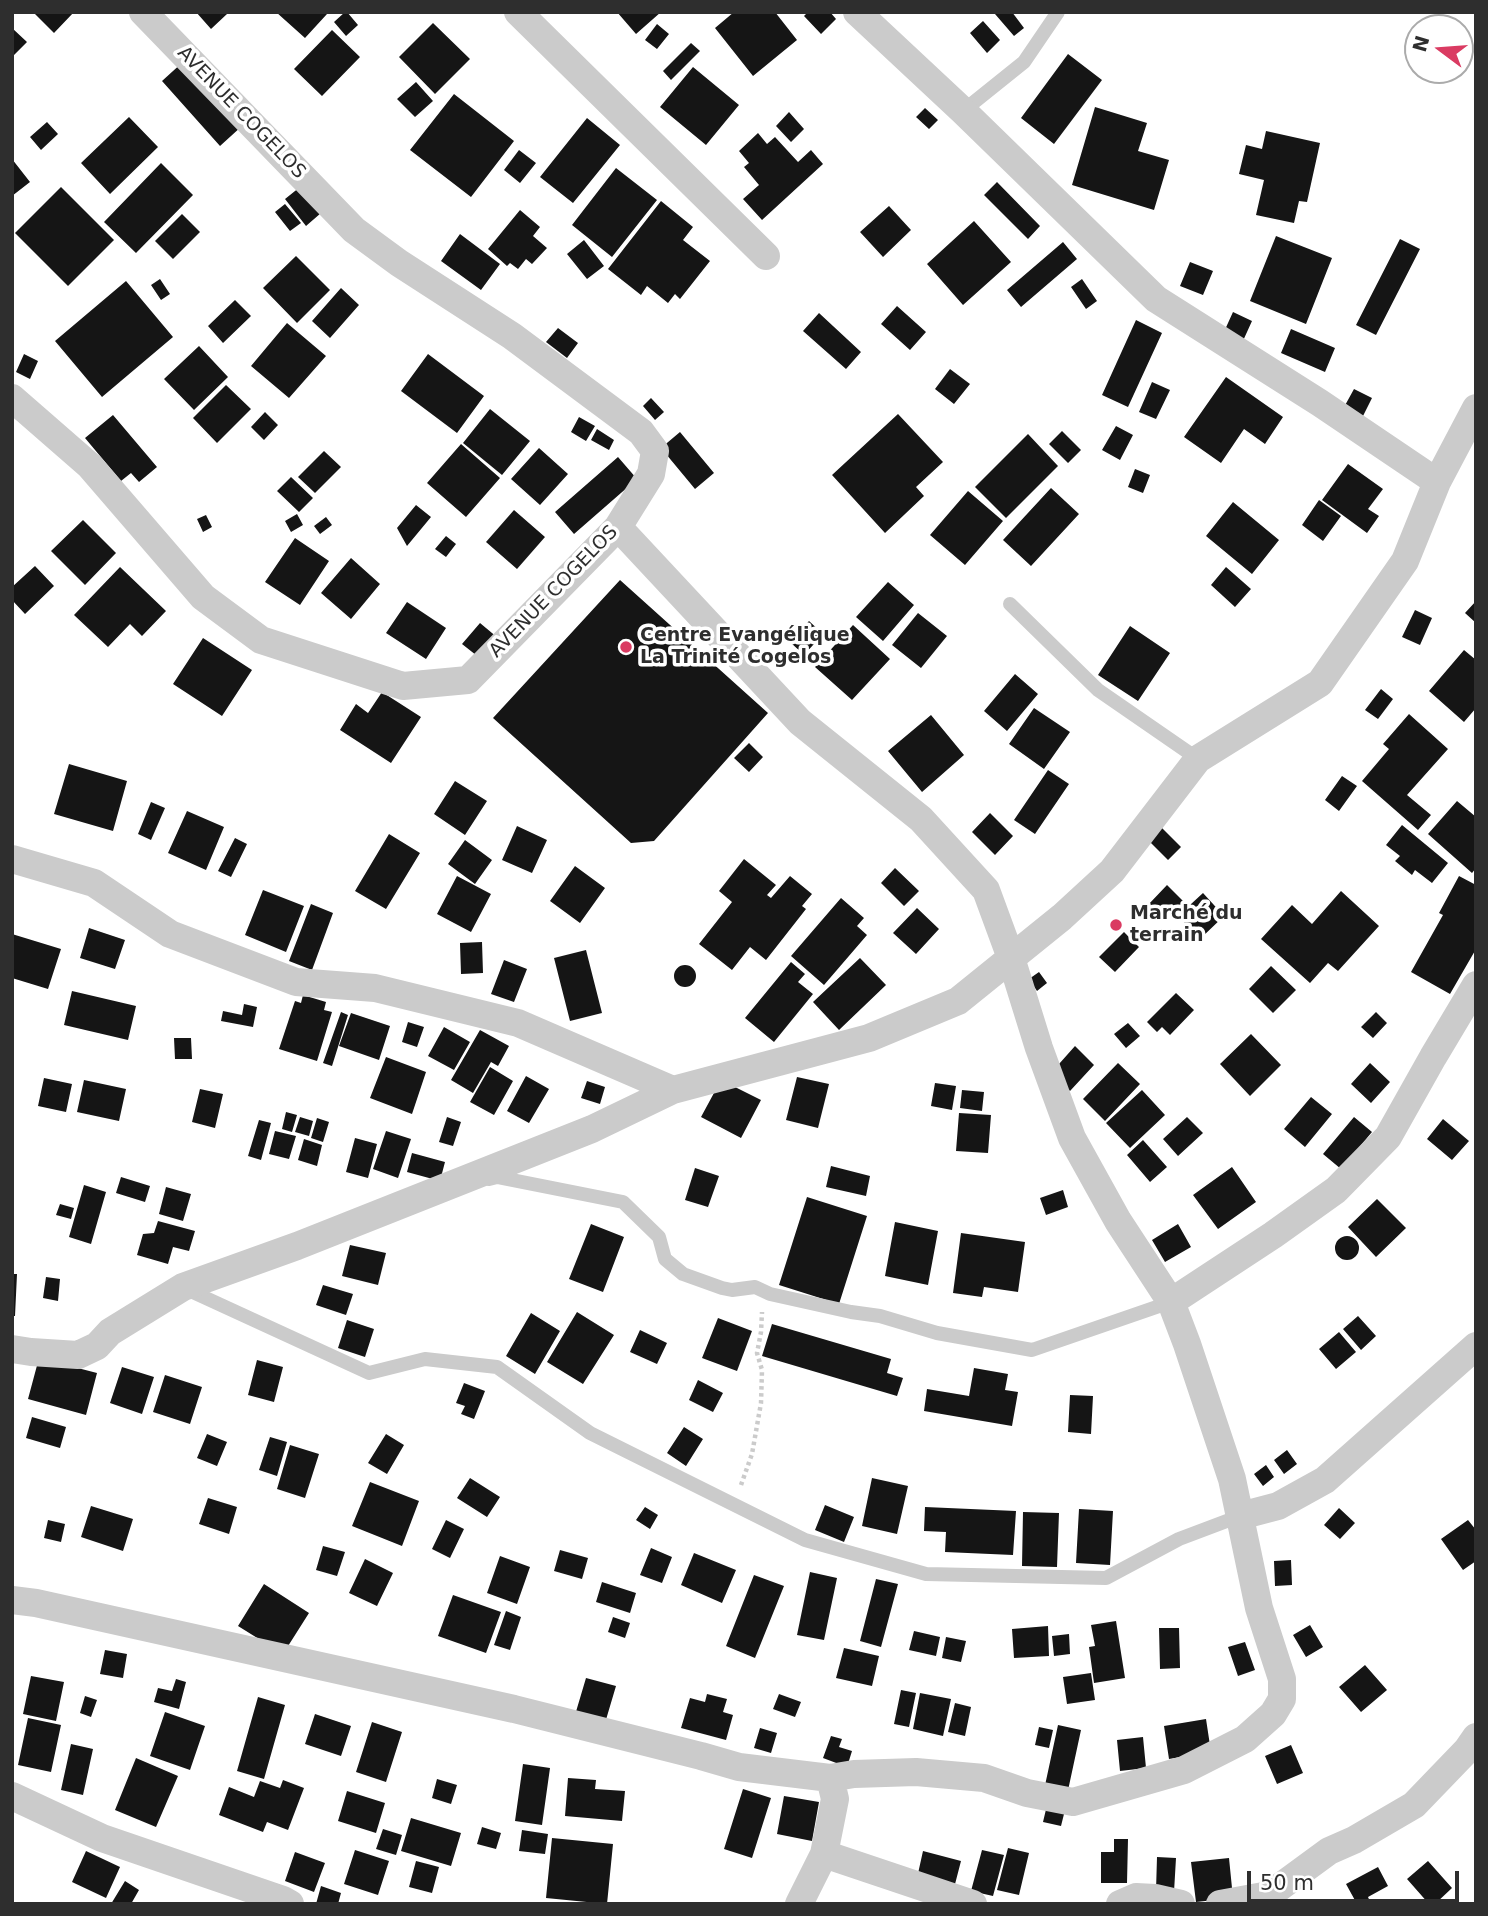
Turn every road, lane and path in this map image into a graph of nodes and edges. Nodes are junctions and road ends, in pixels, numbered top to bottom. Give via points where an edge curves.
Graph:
1 (144, 12) edge
2 (517, 12) edge
3 (857, 12) edge
4 (1058, 12) edge
5 (963, 111) junction
6 (766, 256) dead end
7 (12, 398) edge
8 (1476, 408) edge
9 (1437, 482) junction
10 (618, 527) junction
11 (1010, 604) dead end
12 (1198, 759) junction
13 (12, 859) edge
14 (1011, 958) junction
15 (1476, 985) edge
16 (673, 1090) junction
17 (433, 1193) junction
18 (183, 1287) junction
19 (755, 1287) junction
20 (1171, 1302) junction
21 (1476, 1346) edge
22 (12, 1349) edge
23 (734, 1505) junction
24 (1240, 1516) junction
25 (12, 1600) edge
26 (1476, 1737) edge
27 (830, 1778) junction
28 (12, 1796) edge
29 (824, 1854) junction
30 (290, 1904) edge
31 (799, 1904) edge
32 (973, 1904) edge
33 (1121, 1904) edge
34 (1181, 1904) edge
35 (1220, 1904) edge

1 - 10 street, AVENUE COGELOS via 354,229 512,336 641,432 655,451 651,474
2 - 6 street
3 - 5 street
4 - 5 lane via 1024,62
5 - 9 street via 1156,299
7 - 10 street, AVENUE COGELOS via 90,466 203,597 261,640 403,686 468,680
8 - 9 street
9 - 12 street via 1405,561 1320,683
10 - 14 street via 800,722 921,819 986,890
11 - 12 lane via 1098,690
12 - 14 street via 1112,871
13 - 16 street via 94,883 170,934 296,982 375,988 518,1023
14 - 16 street via 958,1001 869,1038
14 - 20 street via 1072,1138 1118,1222
15 - 20 street via 1388,1137 1336,1190
16 - 17 street via 592,1129
17 - 18 street
17 - 19 lane via 496,1177 623,1202 659,1237 664,1259 683,1274 732,1290
18 - 22 street via 78,1355
18 - 23 lane via 369,1373 425,1359 497,1367 590,1433
19 - 20 lane via 937,1333 1032,1350
19 - 23 path via 762,1312 757,1353 762,1370 761,1403 752,1454
20 - 24 street via 1232,1479
21 - 24 street via 1325,1480 1278,1506
23 - 24 lane via 805,1540 926,1574 1106,1578 1179,1539
24 - 27 street via 1259,1608 1282,1679 1282,1699 1273,1714 1245,1739 1184,1770 1073,1802 984,1778 916,1772
25 - 27 street via 514,1709 739,1767
26 - 35 street via 1414,1805 1329,1851 1269,1895
27 - 29 street via 835,1799
28 - 30 street via 102,1838
29 - 31 street
29 - 32 street
33 - 34 street via 1136,1897

